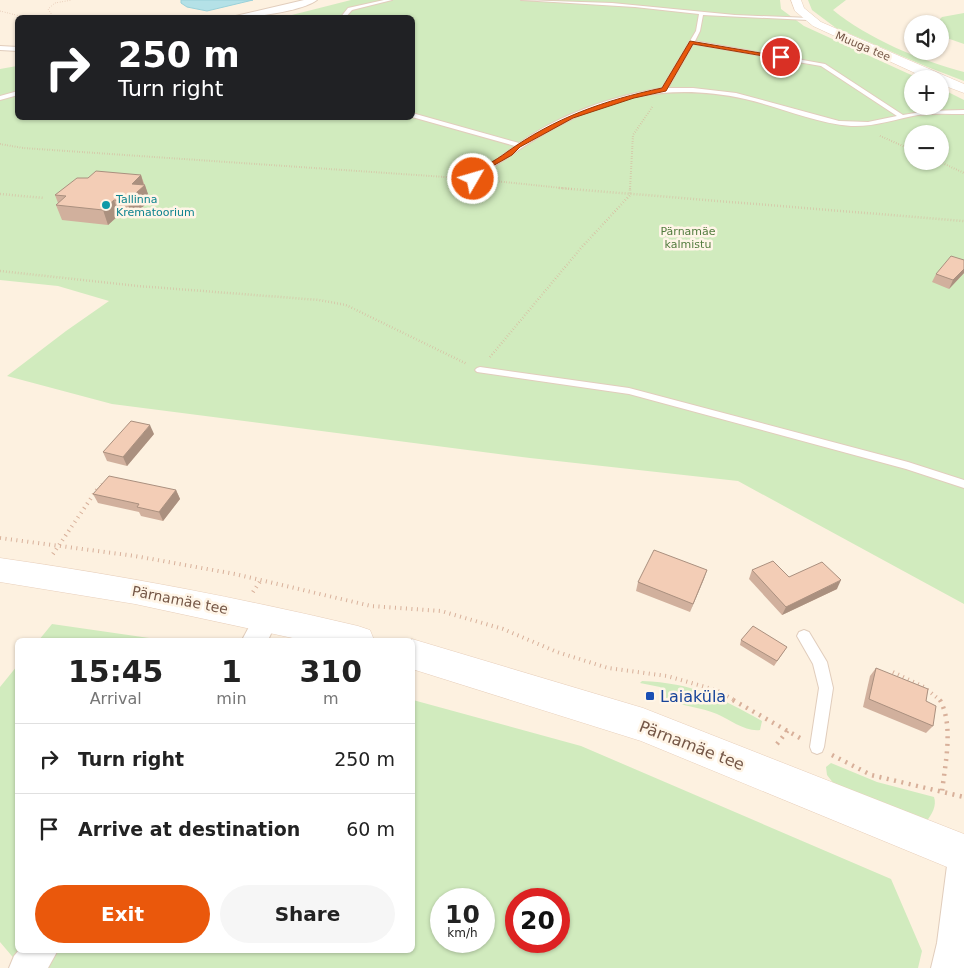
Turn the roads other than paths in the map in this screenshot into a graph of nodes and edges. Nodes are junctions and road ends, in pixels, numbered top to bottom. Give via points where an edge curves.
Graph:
1 (313, 0) edge
2 (390, 0) edge
3 (524, 0) edge
4 (796, 0) edge
5 (701, 13) junction
6 (247, 15) edge
7 (345, 15) edge
8 (808, 18) junction
9 (692, 42) junction
10 (0, 48) edge
11 (15, 49) edge
12 (919, 70) edge
13 (949, 83) edge
14 (964, 89) edge
15 (664, 90) junction
16 (15, 94) edge
17 (0, 98) edge
18 (964, 112) edge
19 (415, 116) edge
20 (903, 116) junction
21 (518, 145) junction
22 (473, 179) road end
23 (480, 370) road end
24 (964, 484) edge
25 (0, 570) edge
26 (261, 628) edge
27 (804, 636) dead end
28 (342, 638) edge
29 (415, 655) edge
30 (817, 748) road end
31 (964, 856) edge
32 (38, 953) edge
33 (26, 968) edge
34 (948, 968) edge

1 - 6 street
2 - 7 lane via 350,9
3 - 5 lane via 665,7
4 - 8 main road, Muuga tee
5 - 8 lane
5 - 9 lane
8 - 12 main road, Muuga tee via 829,31
9 - 15 lane
9 - 20 lane via 823,65
10 - 11 lane
13 - 14 main road, Muuga tee
15 - 20 lane via 743,97 852,124
15 - 21 lane via 632,96 570,116
16 - 17 lane
18 - 20 lane
19 - 21 lane
21 - 22 lane
23 - 24 lane via 629,391
25 - 26 main road, Pärnamäe tee via 159,595
26 - 28 main road, Pärnamäe tee
27 - 30 lane via 820,662 826,688
29 - 31 main road, Pärnamäe tee via 668,735
31 - 34 street
32 - 33 street

